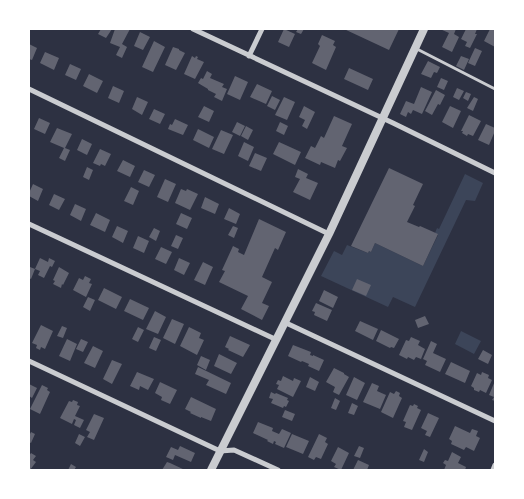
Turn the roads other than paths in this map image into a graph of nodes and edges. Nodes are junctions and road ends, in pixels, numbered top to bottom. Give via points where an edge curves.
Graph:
1 (193, 29) edge
2 (262, 29) edge
3 (424, 29) edge
4 (414, 48) junction
5 (249, 56) junction
6 (29, 89) edge
7 (495, 89) edge
8 (381, 118) junction
9 (495, 173) edge
10 (29, 224) edge
11 (329, 234) junction
12 (284, 322) junction
13 (277, 340) junction
14 (29, 360) edge
15 (495, 421) edge
16 (220, 451) junction
17 (495, 465) edge
18 (211, 470) edge
19 (278, 470) edge
20 (493, 470) edge

1 - 5 street
2 - 5 street
3 - 4 street
4 - 7 lane
4 - 8 street
5 - 8 street
6 - 11 street
8 - 9 street
8 - 11 street
10 - 13 street
11 - 12 street
12 - 13 street
12 - 15 street
13 - 16 street
14 - 16 street
16 - 18 street
16 - 19 street via 234,450
17 - 20 street

